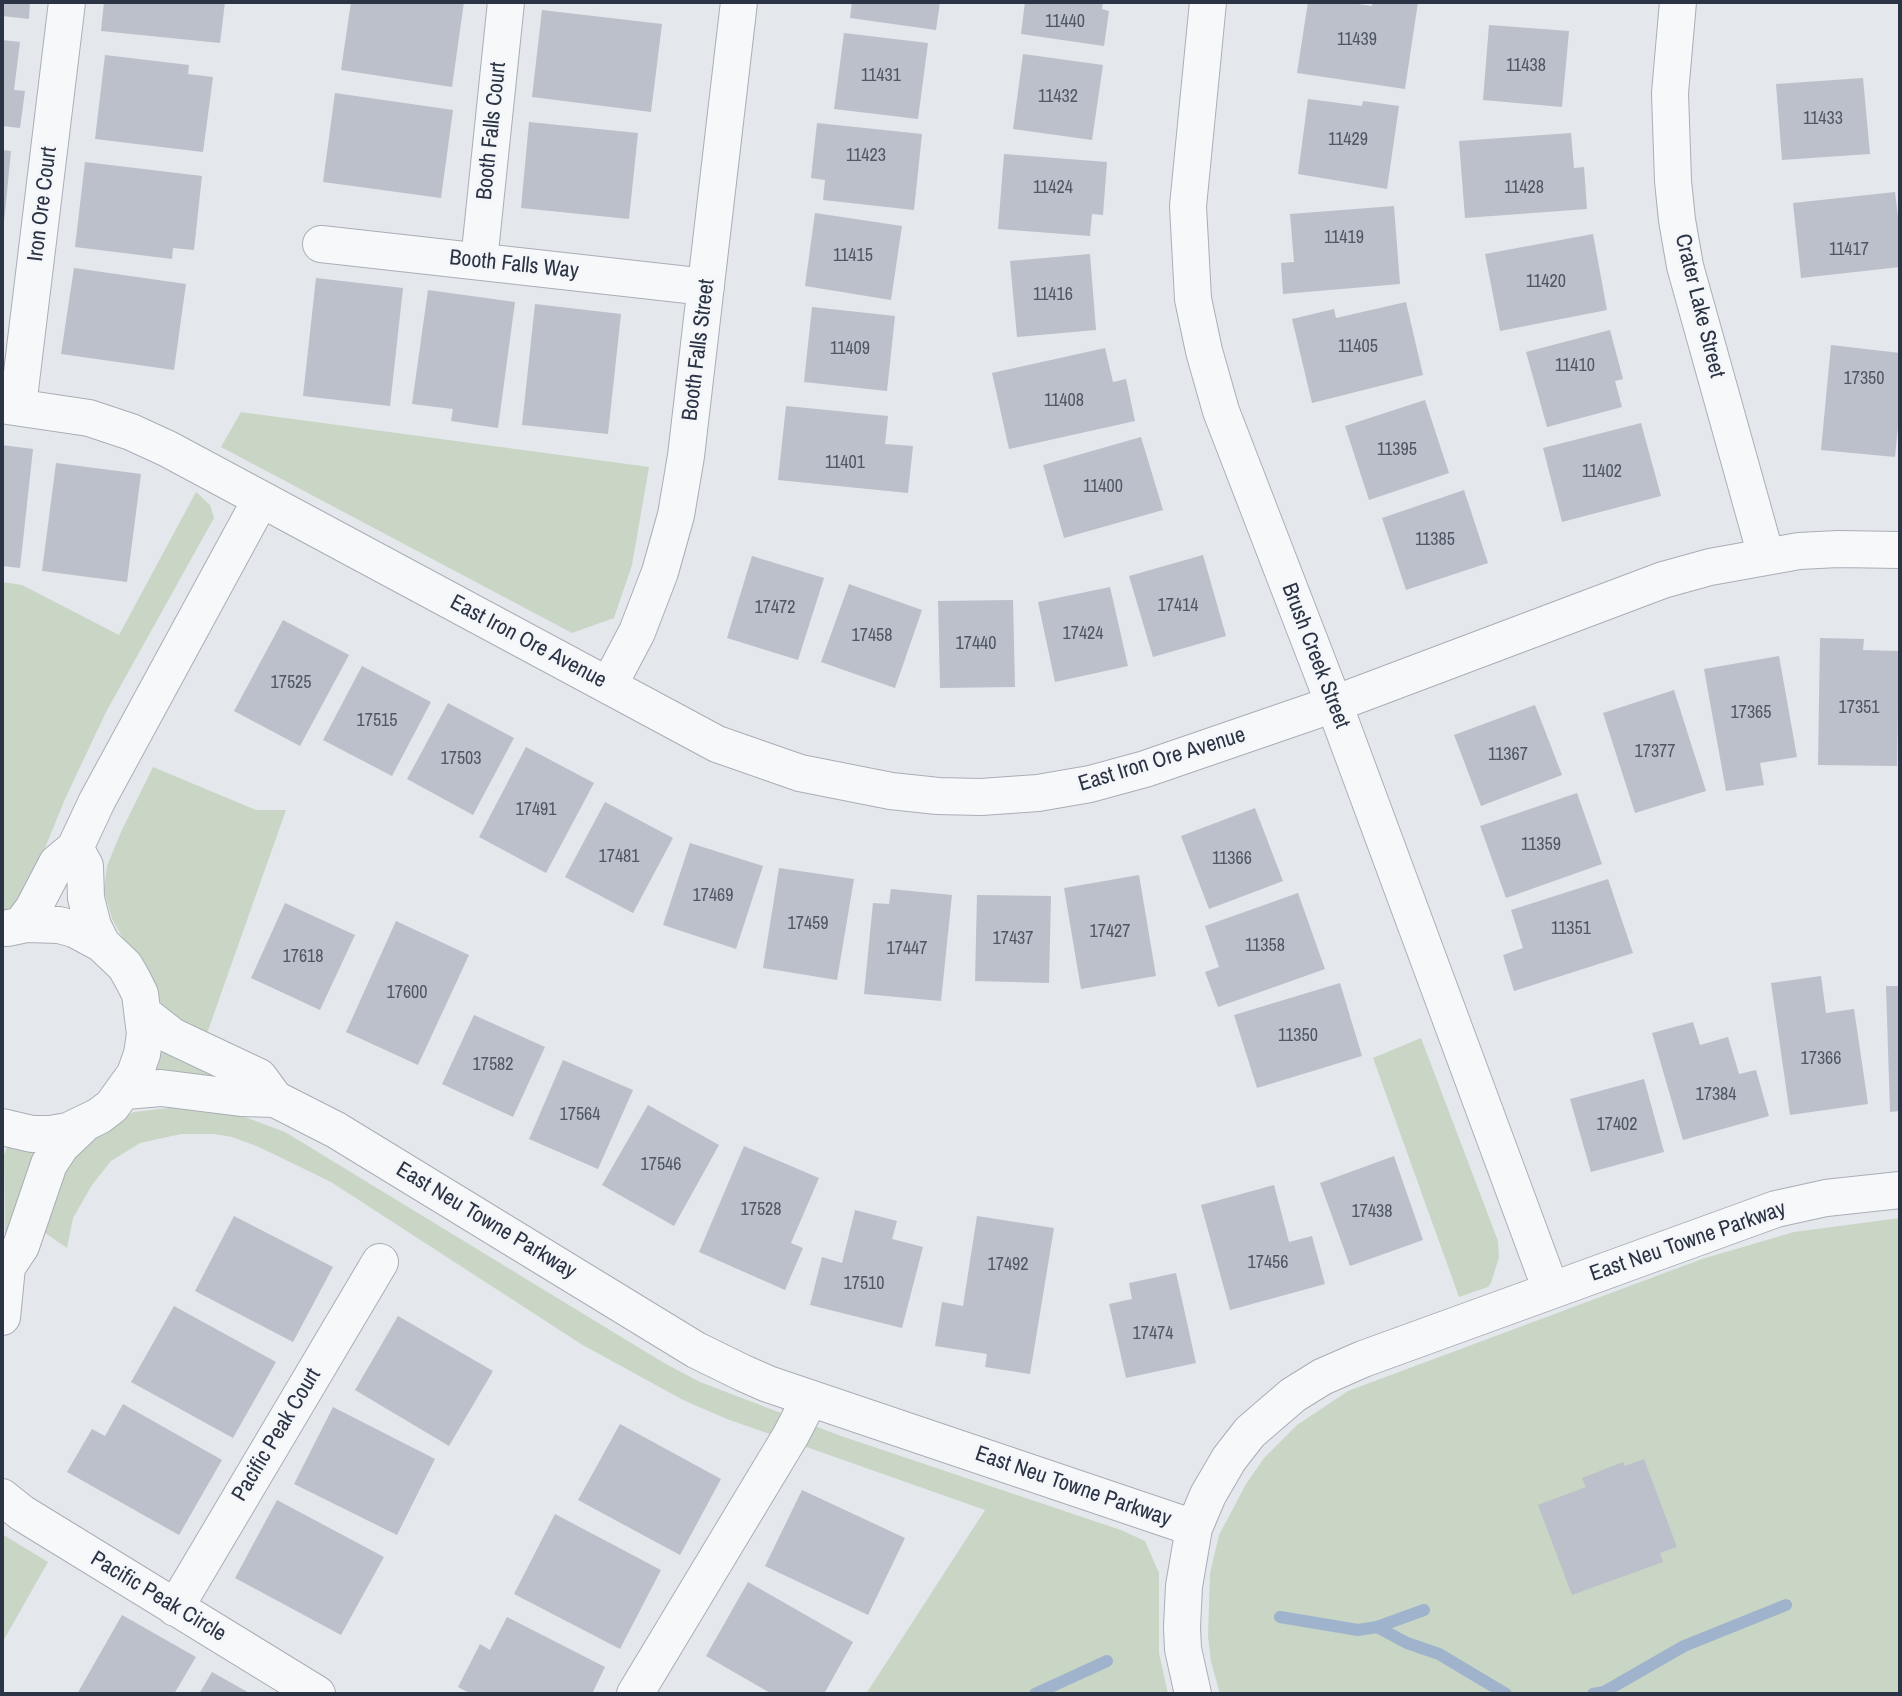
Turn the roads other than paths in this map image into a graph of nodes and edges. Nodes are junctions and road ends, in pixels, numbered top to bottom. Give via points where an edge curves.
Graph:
1 (67, 2) edge
2 (506, 2) edge
3 (739, 2) edge
4 (1208, 2) edge
5 (1678, 2) edge
6 (321, 244) dead end
7 (479, 261) junction
8 (706, 287) junction
9 (10, 406) edge
10 (261, 499) junction
11 (1900, 550) edge
12 (1766, 556) junction
13 (609, 685) junction
14 (1334, 704) junction
15 (75, 848) junction
16 (11, 928) edge
17 (102, 944) junction
18 (144, 1014) junction
19 (125, 1091) junction
20 (275, 1099) junction
21 (84, 1124) junction
22 (2, 1127) edge
23 (1900, 1190) edge
24 (5, 1262) edge
25 (380, 1262) dead end
26 (1551, 1290) junction
27 (2, 1317) edge
28 (810, 1398) junction
29 (2, 1497) edge
30 (1194, 1528) junction
31 (175, 1608) junction
32 (317, 1694) edge
33 (635, 1694) edge
34 (1193, 1694) edge

1 - 9 street, Iron Ore Court
2 - 7 street, Booth Falls Court
3 - 8 street, Booth Falls Street
4 - 14 street, Brush Creek Street via 1188,206 1193,299 1221,411
5 - 12 street, Crater Lake Street via 1670,93 1677,220 1685,266
6 - 7 street, Booth Falls Way
7 - 8 street, Booth Falls Way
8 - 13 street, Booth Falls Street via 676,515 637,632
9 - 10 street, East Iron Ore Avenue via 89,418 131,432
10 - 13 street, East Iron Ore Avenue
10 - 15 street
11 - 12 street, East Iron Ore Avenue
12 - 14 street, East Iron Ore Avenue via 1663,580
13 - 14 street, East Iron Ore Avenue via 717,744 800,773 891,791 981,797 1090,784
14 - 26 street, Brush Creek Street
15 - 16 street via 57,863 33,909
15 - 17 street via 85,866 86,898
16 - 17 street via 43,923 67,927
17 - 18 street via 125,966
18 - 19 street via 142,1054
18 - 20 street, East Neu Towne Parkway via 172,1036 259,1077
19 - 20 street, East Neu Towne Parkway via 161,1088
19 - 21 street
20 - 28 street, East Neu Towne Parkway via 336,1130 696,1350
21 - 22 street via 41,1134
21 - 24 street via 49,1164 21,1246
23 - 26 street, East Neu Towne Parkway via 1776,1209
24 - 27 street
25 - 31 street, Pacific Peak Court
26 - 30 street, East Neu Towne Parkway via 1363,1359 1293,1395 1250,1432 1229,1459
28 - 30 street, East Neu Towne Parkway
28 - 33 street
29 - 31 street, Pacific Peak Circle
30 - 34 street via 1182,1627
31 - 32 street, Pacific Peak Circle

